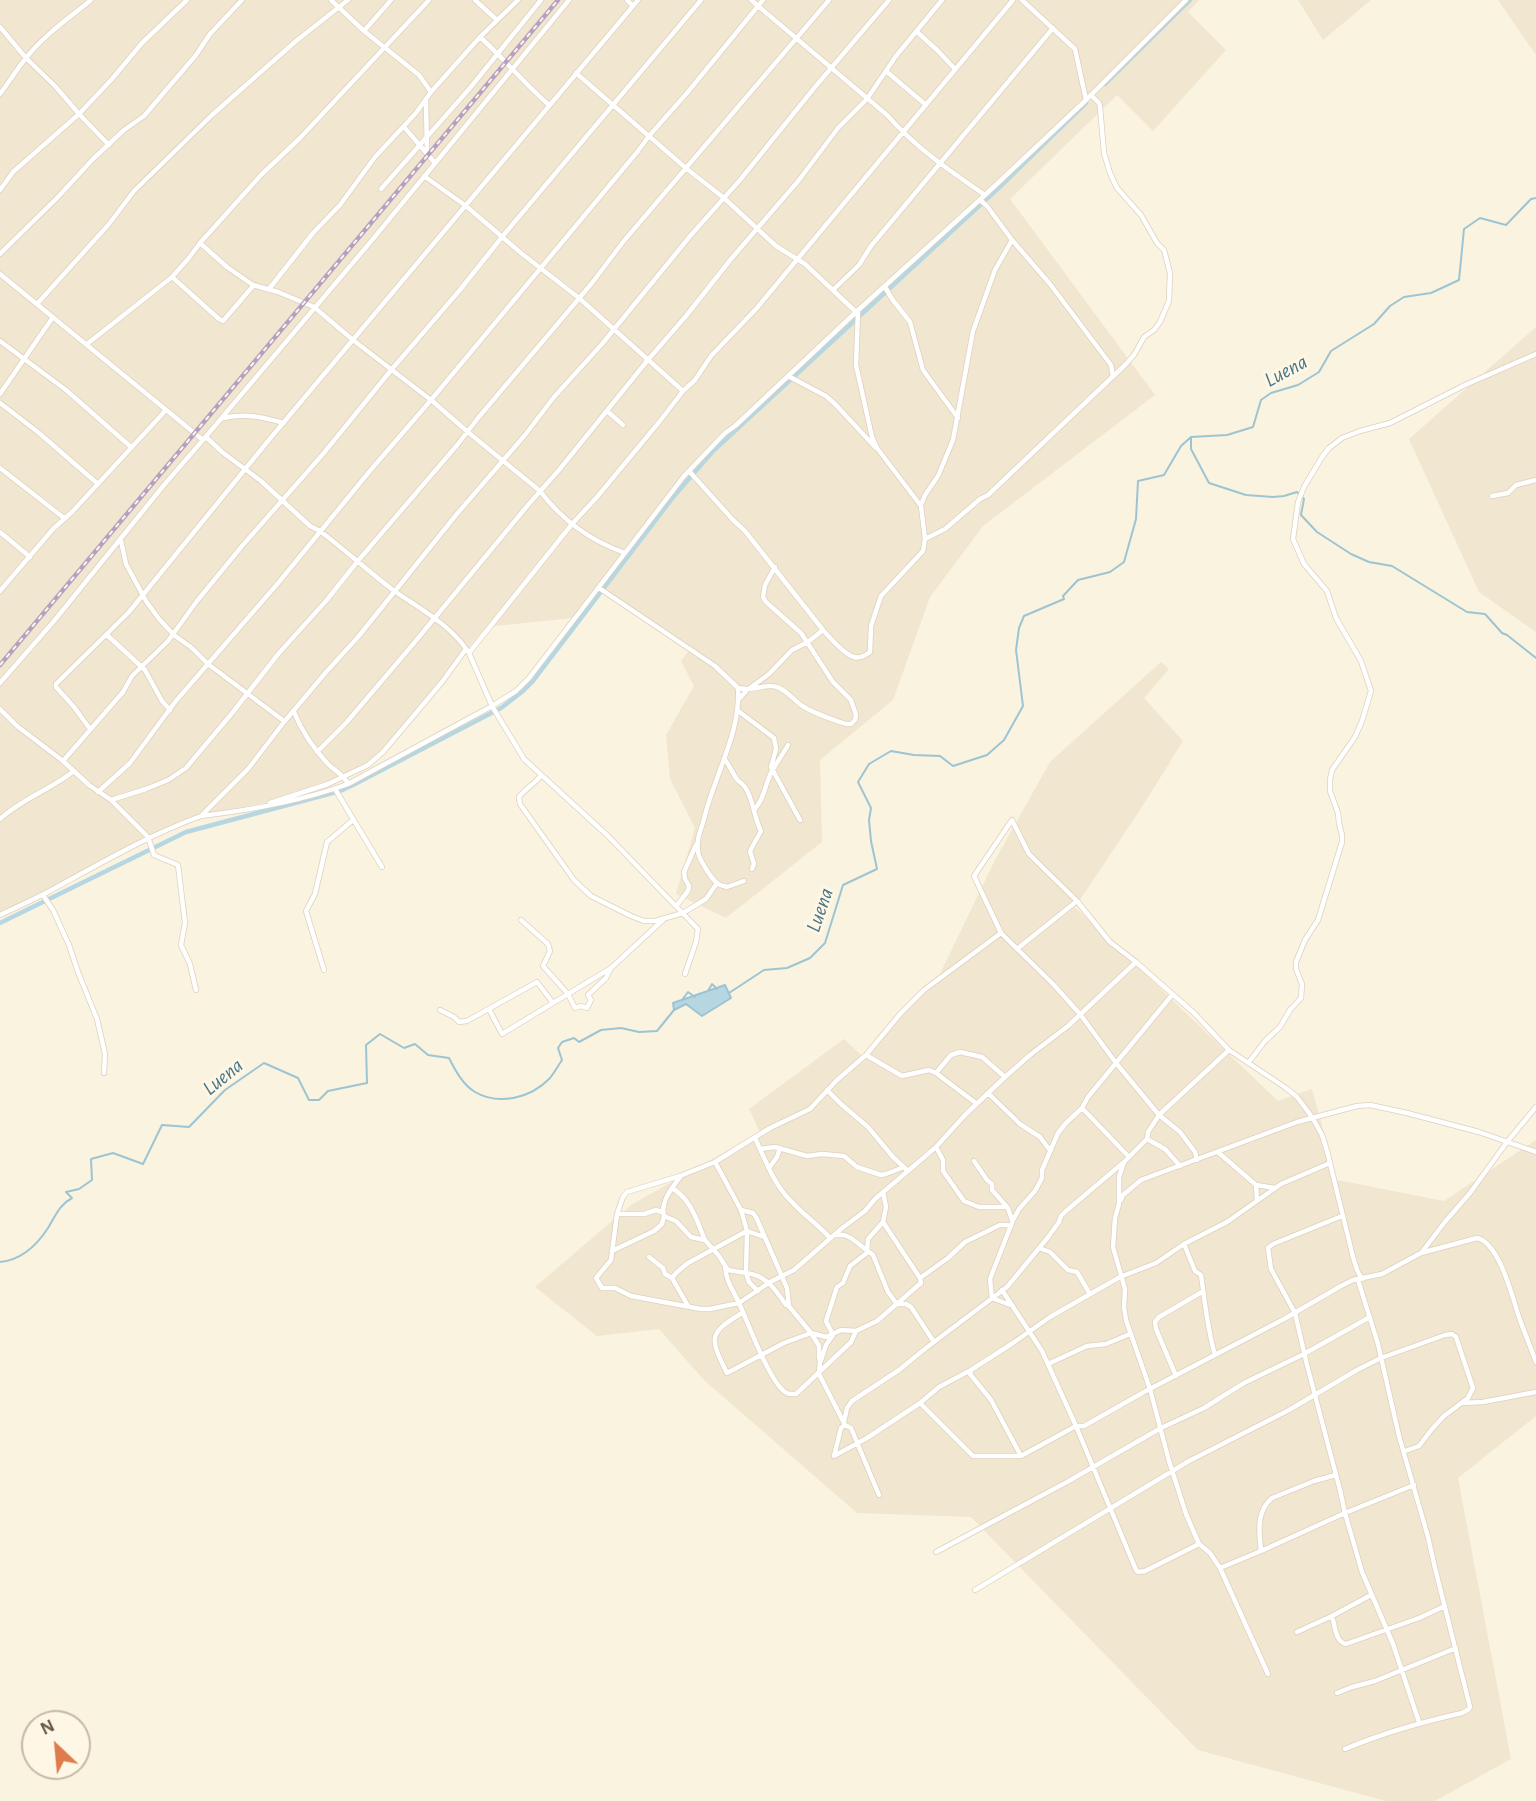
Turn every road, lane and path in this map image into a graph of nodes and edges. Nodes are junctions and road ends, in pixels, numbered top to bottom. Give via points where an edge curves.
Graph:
1 (91, 0) edge
2 (187, 0) edge
3 (242, 0) edge
4 (331, 0) edge
5 (348, 0) edge
6 (391, 0) edge
7 (429, 0) edge
8 (475, 0) edge
9 (518, 0) edge
10 (541, 0) edge
11 (569, 0) edge
12 (627, 0) edge
13 (638, 0) edge
14 (701, 0) edge
15 (751, 0) edge
16 (763, 0) edge
17 (829, 0) edge
18 (888, 0) edge
19 (942, 0) edge
20 (1013, 0) edge
21 (1022, 0) edge
22 (1186, 0) edge
23 (634, 6) junction
24 (758, 6) junction
25 (339, 7) junction
26 (498, 20) junction
27 (0, 27) edge
28 (1053, 28) junction
29 (364, 31) junction
30 (917, 32) junction
31 (480, 37) junction
32 (797, 38) junction
33 (384, 48) junction
34 (498, 54) junction
35 (26, 58) junction
36 (512, 69) junction
37 (830, 69) junction
38 (955, 69) junction
39 (887, 71) junction
40 (576, 73) junction
41 (432, 92) junction
42 (0, 93) edge
43 (1091, 94) junction
44 (867, 99) junction
45 (1086, 100) junction
46 (426, 101) junction
47 (549, 105) junction
48 (613, 105) junction
49 (926, 105) junction
50 (79, 114) junction
51 (404, 127) junction
52 (903, 133) junction
53 (427, 136) junction
54 (649, 136) junction
55 (108, 145) junction
56 (420, 145) junction
57 (427, 153) junction
58 (435, 163) junction
59 (939, 164) junction
60 (687, 169) junction
61 (424, 176) junction
62 (0, 190) edge
63 (381, 190) dead end
64 (985, 195) junction
65 (724, 198) junction
66 (980, 200) junction
67 (466, 206) junction
68 (757, 228) junction
69 (502, 237) junction
70 (1012, 240) junction
71 (200, 243) junction
72 (0, 254) edge
73 (797, 259) junction
74 (540, 268) junction
75 (0, 274) edge
76 (172, 277) junction
77 (253, 285) junction
78 (885, 287) junction
79 (269, 290) junction
80 (833, 290) junction
81 (579, 298) junction
82 (37, 304) junction
83 (314, 307) junction
84 (857, 312) junction
85 (53, 317) junction
86 (613, 330) junction
87 (353, 340) junction
88 (0, 341) edge
89 (87, 345) junction
90 (1536, 354) edge
91 (23, 360) junction
92 (647, 361) junction
93 (392, 369) junction
94 (788, 376) junction
95 (1113, 377) junction
96 (682, 391) junction
97 (0, 394) edge
98 (431, 400) junction
99 (0, 403) edge
100 (166, 410) junction
101 (607, 411) junction
102 (958, 418) junction
103 (221, 419) junction
104 (284, 423) junction
105 (623, 425) dead end
106 (467, 432) junction
107 (204, 438) junction
108 (131, 447) junction
109 (877, 448) junction
110 (502, 461) junction
111 (0, 468) edge
112 (245, 469) junction
113 (689, 471) junction
114 (1536, 480) edge
115 (98, 484) junction
116 (540, 491) junction
117 (1492, 496) dead end
118 (282, 502) junction
119 (920, 506) junction
120 (64, 518) junction
121 (572, 524) junction
122 (320, 531) junction
123 (0, 532) edge
124 (925, 539) junction
125 (120, 540) junction
126 (625, 553) junction
127 (30, 557) junction
128 (357, 562) junction
129 (775, 567) junction
130 (599, 588) junction
131 (0, 591) edge
132 (396, 591) junction
133 (143, 595) junction
134 (435, 618) junction
135 (823, 630) junction
136 (107, 635) junction
137 (174, 635) junction
138 (808, 642) junction
139 (467, 651) junction
140 (208, 664) junction
141 (141, 666) junction
142 (0, 683) edge
143 (738, 688) junction
144 (747, 690) junction
145 (247, 693) junction
146 (739, 699) junction
147 (492, 706) junction
148 (0, 709) edge
149 (737, 709) junction
150 (170, 710) junction
151 (294, 712) junction
152 (284, 722) junction
153 (90, 729) junction
154 (788, 745) dead end
155 (317, 752) junction
156 (724, 758) junction
157 (63, 761) junction
158 (773, 770) junction
159 (74, 771) junction
160 (541, 775) junction
161 (345, 778) junction
162 (348, 784) junction
163 (335, 789) junction
164 (98, 792) junction
165 (111, 800) junction
166 (261, 807) junction
167 (754, 810) junction
168 (201, 816) junction
169 (0, 819) edge
170 (353, 820) junction
171 (800, 820) dead end
172 (148, 837) junction
173 (698, 841) junction
174 (382, 867) dead end
175 (752, 869) dead end
176 (744, 881) dead end
177 (717, 883) junction
178 (43, 895) junction
179 (1077, 901) junction
180 (676, 906) junction
181 (684, 912) junction
182 (0, 915) edge
183 (666, 917) junction
184 (521, 920) dead end
185 (1001, 933) junction
186 (1017, 949) junction
187 (1136, 962) junction
188 (611, 968) junction
189 (324, 971) dead end
190 (685, 974) dead end
191 (196, 990) dead end
192 (568, 994) junction
193 (1172, 995) junction
194 (553, 1003) junction
195 (489, 1009) junction
196 (440, 1010) dead end
197 (1080, 1014) junction
198 (1229, 1050) junction
199 (866, 1055) junction
200 (1249, 1062) junction
201 (1116, 1063) junction
202 (104, 1073) dead end
203 (936, 1073) junction
204 (1005, 1077) junction
205 (827, 1090) junction
206 (988, 1093) junction
207 (977, 1104) junction
208 (1536, 1107) edge
209 (1082, 1108) junction
210 (1160, 1115) junction
211 (1312, 1117) junction
212 (755, 1138) junction
213 (1147, 1139) junction
214 (1507, 1142) junction
215 (936, 1147) junction
216 (780, 1148) junction
217 (760, 1149) junction
218 (1049, 1150) junction
219 (1195, 1152) junction
220 (1536, 1152) edge
221 (1218, 1153) junction
222 (1129, 1157) junction
223 (1206, 1157) junction
224 (1197, 1160) junction
225 (974, 1161) dead end
226 (715, 1162) junction
227 (1124, 1162) junction
228 (1330, 1163) junction
229 (1180, 1166) junction
230 (769, 1168) junction
231 (906, 1169) junction
232 (680, 1176) junction
233 (1256, 1185) junction
234 (672, 1188) junction
235 (1275, 1188) junction
236 (883, 1192) junction
237 (1257, 1201) junction
238 (1119, 1204) junction
239 (1007, 1208) junction
240 (1019, 1209) junction
241 (741, 1210) junction
242 (617, 1214) junction
243 (663, 1214) junction
244 (1342, 1216) junction
245 (883, 1222) junction
246 (1012, 1223) junction
247 (747, 1231) junction
248 (832, 1236) junction
249 (765, 1237) junction
250 (705, 1240) junction
251 (1184, 1244) junction
252 (1039, 1248) junction
253 (714, 1250) junction
254 (612, 1251) junction
255 (867, 1251) junction
256 (1422, 1253) junction
257 (649, 1257) dead end
258 (724, 1267) junction
259 (1357, 1270) junction
260 (746, 1273) junction
261 (782, 1276) junction
262 (1120, 1277) junction
263 (672, 1278) junction
264 (920, 1279) junction
265 (1358, 1280) junction
266 (770, 1282) junction
267 (1002, 1290) junction
268 (758, 1291) junction
269 (1203, 1292) junction
270 (1090, 1294) junction
271 (992, 1298) junction
272 (739, 1303) junction
273 (897, 1304) junction
274 (689, 1306) junction
275 (1013, 1306) junction
276 (790, 1307) junction
277 (742, 1313) junction
278 (1295, 1313) junction
279 (1370, 1317) junction
280 (856, 1331) junction
281 (1030, 1331) junction
282 (811, 1333) junction
283 (1130, 1334) junction
284 (833, 1335) junction
285 (934, 1342) junction
286 (1304, 1354) junction
287 (762, 1355) junction
288 (1215, 1355) junction
289 (1381, 1358) junction
290 (820, 1361) junction
291 (1536, 1362) edge
292 (1048, 1364) junction
293 (971, 1370) junction
294 (819, 1374) junction
295 (1176, 1376) junction
296 (1150, 1389) junction
297 (1536, 1392) edge
298 (1315, 1394) junction
299 (920, 1403) junction
300 (1461, 1404) junction
301 (844, 1423) junction
302 (1076, 1426) junction
303 (1161, 1428) junction
304 (858, 1443) junction
305 (1405, 1451) junction
306 (1021, 1457) junction
307 (1094, 1466) junction
308 (1172, 1472) junction
309 (1336, 1475) junction
310 (1414, 1485) junction
311 (879, 1495) dead end
312 (1110, 1508) junction
313 (1345, 1513) junction
314 (1199, 1544) junction
315 (1261, 1551) junction
316 (936, 1552) dead end
317 (1220, 1568) junction
318 (975, 1590) dead end
319 (1371, 1595) junction
320 (1445, 1606) junction
321 (1332, 1616) junction
322 (1386, 1630) junction
323 (1297, 1632) dead end
324 (1456, 1648) junction
325 (1401, 1669) junction
326 (1268, 1674) dead end
327 (1337, 1693) dead end
328 (1419, 1722) junction
329 (1345, 1749) dead end

1 - 35 street
2 - 50 street
3 - 55 street via 144,116
4 - 25 street
5 - 25 street
6 - 29 street
7 - 33 street
8 - 26 street
9 - 26 street
10 - 34 street
11 - 36 street
12 - 23 street
13 - 23 street
14 - 48 street
15 - 24 street
16 - 24 street
17 - 32 street
18 - 37 street
19 - 30 street
20 - 38 street
21 - 28 street
22 - 43 street
23 - 40 street
24 - 32 street
24 - 54 street
25 - 29 street
25 - 82 street via 212,115 134,191
26 - 31 street
27 - 35 street
28 - 45 street via 1075,49
28 - 59 street
29 - 33 street
30 - 38 street
30 - 39 street
31 - 34 street
31 - 41 street
32 - 37 street
32 - 60 street
33 - 41 street
33 - 71 street
34 - 36 street
34 - 53 street
35 - 42 street
35 - 50 street
36 - 47 street
36 - 58 street
37 - 44 street
37 - 65 street
38 - 49 street
39 - 44 street
39 - 49 street
40 - 47 street
40 - 48 street
41 - 46 street
43 - 45 street
43 - 95 street via 1100,107 1110,173 1164,250 1170,273 1169,297 1160,322
44 - 52 street
44 - 68 street
45 - 64 street
46 - 51 street
46 - 53 street
47 - 67 street
48 - 54 street
48 - 69 street
49 - 52 street
50 - 55 street
50 - 62 street via 13,172
51 - 56 street
51 - 79 street
52 - 59 street
52 - 73 street
53 - 56 street
53 - 57 street
54 - 60 street
54 - 74 street
55 - 72 street
56 - 57 street
56 - 63 street
57 - 58 street
58 - 61 street
59 - 64 street
59 - 80 street via 859,265
60 - 65 street
60 - 81 street
61 - 67 street
61 - 83 street
64 - 66 street
65 - 68 street
65 - 86 street
66 - 70 street
66 - 78 street
67 - 69 street
67 - 87 street
68 - 73 street
68 - 92 street
69 - 74 street
69 - 93 street
70 - 95 street via 1111,365
70 - 102 street via 995,270 973,331
71 - 76 street
71 - 77 street
73 - 80 street
73 - 96 street
74 - 81 street
74 - 98 street
75 - 82 street
76 - 77 street via 223,321
76 - 89 street
77 - 79 street
78 - 84 street
78 - 102 street via 910,323 923,370
79 - 83 street
80 - 84 street
81 - 86 street
81 - 106 street
82 - 85 street
83 - 87 street
83 - 103 street
84 - 94 street
84 - 109 street via 856,365
85 - 89 street
85 - 91 street
86 - 92 street
86 - 110 street
87 - 93 street
87 - 104 street
88 - 91 street
89 - 100 street
90 - 200 street via 1390,423 1342,438 1329,448 1304,487 1293,539 1304,564 1327,591 1336,618 1362,661 1371,691 1362,721 1329,780 1342,842 1318,920 1296,961 1301,998
91 - 97 street
91 - 108 street via 66,390
92 - 96 street
92 - 101 street
93 - 98 street
93 - 118 street
94 - 109 street via 836,404
94 - 113 street
95 - 124 street via 988,495
96 - 121 street
98 - 106 street
98 - 122 street
99 - 115 street
100 - 107 street
100 - 108 street
101 - 105 street
101 - 116 street
102 - 119 street via 939,476
103 - 104 street via 254,415
103 - 107 street
104 - 112 street
106 - 110 street
106 - 128 street
107 - 112 street
107 - 125 street
108 - 115 street
109 - 119 street
110 - 116 street
110 - 132 street
111 - 120 street
112 - 118 street
112 - 133 street
113 - 126 street
113 - 129 street
114 - 117 street
115 - 120 street
116 - 121 street
116 - 134 street
118 - 122 street
118 - 137 street via 197,601
119 - 124 street
120 - 127 street
121 - 126 street via 597,542
121 - 139 street
122 - 128 street
122 - 140 street
123 - 127 street
124 - 135 street via 923,551 881,596 871,626 870,652 853,657
125 - 133 street via 126,564
125 - 142 street
126 - 130 street
127 - 131 street
128 - 132 street
128 - 145 street
129 - 135 street
129 - 138 street via 763,597
130 - 143 street via 715,666
130 - 147 street via 529,678
132 - 134 street
132 - 151 street
133 - 136 street
133 - 137 street
134 - 139 street
134 - 155 street
135 - 138 street
136 - 141 street
136 - 153 street via 55,686
137 - 140 street
137 - 141 street
138 - 144 street via 792,650
138 - 144 street via 851,701 856,715 851,724 801,706 779,687
139 - 147 street
139 - 161 street via 378,757
140 - 145 street
140 - 150 street
141 - 150 street
141 - 153 street
143 - 144 street
143 - 146 street
144 - 146 street
145 - 152 street
145 - 165 street via 186,768 168,780
146 - 149 street
147 - 160 street via 515,746
147 - 162 street
148 - 157 street
149 - 156 street
149 - 158 street via 776,742
150 - 164 street via 130,763
151 - 152 street
151 - 155 street
152 - 168 street via 248,769
153 - 157 street
154 - 158 street
155 - 161 street
156 - 167 street via 747,788
156 - 173 street
157 - 159 street
158 - 167 street
158 - 171 street
159 - 164 street
159 - 169 street
160 - 180 street
160 - 183 street via 519,797 520,804 574,880 591,896 631,916 644,921
161 - 162 street
161 - 166 street
162 - 163 street
163 - 166 street
163 - 170 street
164 - 165 street
165 - 172 street
166 - 168 street
167 - 175 street via 761,831 750,851
168 - 172 street
170 - 174 street
170 - 189 street via 327,842 316,891 306,911
172 - 178 street
172 - 191 street via 153,854 179,867 185,923 181,945
173 - 177 street via 699,857
173 - 180 street via 684,872 688,891
176 - 177 street via 727,887
177 - 181 street via 706,899
178 - 182 street
178 - 202 street via 65,935 97,1019 106,1057
179 - 185 street via 1029,854 1012,820 974,876
179 - 186 street
179 - 187 street via 1110,942
180 - 181 street
181 - 183 street
181 - 190 street via 698,929
183 - 188 street
184 - 192 street via 548,944 550,951 543,966
185 - 186 street
185 - 199 street via 924,990
186 - 197 street
187 - 193 street
187 - 197 street
188 - 192 street
188 - 192 street via 588,995 587,1009 575,1008
192 - 194 street
193 - 198 street
193 - 201 street
194 - 195 street via 537,982
194 - 195 street via 502,1034
195 - 196 street via 459,1023
197 - 201 street
197 - 204 street
198 - 200 street
198 - 210 street
199 - 203 street via 902,1076 929,1070
199 - 205 street
200 - 211 street via 1293,1093
201 - 209 street
201 - 210 street
203 - 204 street via 951,1055 960,1052 982,1057
203 - 207 street
204 - 206 street
205 - 212 street via 810,1109
205 - 231 street via 868,1126
206 - 207 street
206 - 218 street
207 - 215 street
208 - 214 street
209 - 218 street
209 - 222 street
210 - 213 street
210 - 219 street
211 - 214 street via 1370,1105
211 - 221 street
211 - 228 street
212 - 217 street
212 - 226 street
213 - 222 street
213 - 229 street
214 - 220 street
214 - 256 street
215 - 231 street
215 - 239 street via 943,1171 964,1201 979,1207
216 - 217 street
216 - 230 street
216 - 231 street via 807,1156 846,1156 860,1168 881,1174
217 - 230 street
218 - 240 street via 1042,1178
219 - 223 street
219 - 224 street
221 - 223 street
221 - 233 street
222 - 227 street
223 - 224 street
224 - 229 street
225 - 239 street
226 - 232 street
226 - 241 street
227 - 238 street
227 - 252 street via 1061,1216
228 - 235 street
228 - 244 street
229 - 238 street via 1141,1180
230 - 248 street via 790,1201
231 - 236 street
232 - 234 street
232 - 242 street via 627,1192
233 - 235 street
233 - 237 street
234 - 243 street via 663,1203
234 - 250 street via 691,1208
235 - 237 street
236 - 245 street
236 - 248 street
237 - 251 street
238 - 262 street via 1113,1247
239 - 240 street
239 - 246 street
240 - 246 street
241 - 247 street
241 - 249 street via 755,1215
242 - 243 street via 656,1210
242 - 254 street
243 - 250 street via 688,1235
243 - 254 street via 662,1224 654,1231
244 - 259 street
244 - 278 street via 1268,1248 1271,1269
245 - 255 street via 868,1239
245 - 264 street
246 - 264 street via 965,1242
246 - 271 street via 990,1279
247 - 249 street
247 - 253 street
247 - 260 street
248 - 255 street via 848,1236
248 - 261 street
249 - 261 street
250 - 253 street
251 - 262 street via 1156,1263
251 - 269 street via 1201,1275
252 - 267 street
252 - 270 street via 1077,1272
253 - 258 street
253 - 263 street via 682,1267
254 - 274 street via 596,1278 601,1288
255 - 273 street via 875,1257
255 - 284 street via 850,1266 836,1289 826,1321
256 - 265 street
256 - 291 street via 1482,1239 1504,1273
257 - 263 street
258 - 260 street
258 - 272 street
259 - 265 street
259 - 265 street
260 - 266 street
260 - 268 street
261 - 266 street
261 - 276 street
262 - 270 street
262 - 283 street
263 - 274 street
264 - 273 street
265 - 278 street
265 - 279 street
266 - 268 street
266 - 276 street
267 - 271 street
267 - 275 street
268 - 272 street
269 - 288 street
269 - 295 street via 1155,1322
270 - 281 street
271 - 275 street
271 - 285 street
272 - 274 street via 707,1310
272 - 277 street
273 - 280 street
273 - 285 street via 911,1307
275 - 281 street
276 - 282 street
277 - 287 street
277 - 287 street via 716,1332 716,1350 727,1373
278 - 286 street
278 - 288 street
279 - 286 street
279 - 289 street
280 - 284 street via 841,1329
280 - 294 street
281 - 292 street
281 - 293 street
282 - 284 street
282 - 287 street
282 - 290 street via 820,1348
283 - 292 street via 1087,1346
283 - 296 street
284 - 290 street
285 - 301 street via 852,1401
286 - 298 street
286 - 303 street
287 - 294 street via 790,1394 800,1392
288 - 295 street
289 - 298 street
289 - 300 street via 1452,1334 1473,1388
289 - 305 street
290 - 294 street
292 - 302 street
293 - 299 street
293 - 306 street
294 - 301 street
295 - 296 street
296 - 302 street via 1084,1426
296 - 303 street
297 - 300 street
298 - 308 street
298 - 309 street
299 - 304 street
299 - 306 street via 973,1456
300 - 305 street via 1444,1416 1419,1446
301 - 304 street
301 - 304 street via 834,1456
302 - 306 street
302 - 307 street
303 - 307 street
303 - 308 street
304 - 311 street
305 - 310 street
307 - 312 street
307 - 316 street
308 - 312 street
308 - 314 street
309 - 313 street
309 - 315 street via 1267,1502 1260,1520
310 - 313 street
310 - 320 street
312 - 314 street via 1138,1572
312 - 318 street
313 - 315 street
313 - 319 street
314 - 317 street
315 - 317 street
317 - 326 street
319 - 321 street
319 - 322 street
320 - 322 street
320 - 324 street
321 - 322 street via 1341,1643
321 - 323 street
322 - 325 street
324 - 325 street
324 - 328 street via 1469,1709
325 - 327 street
325 - 328 street
328 - 329 street

